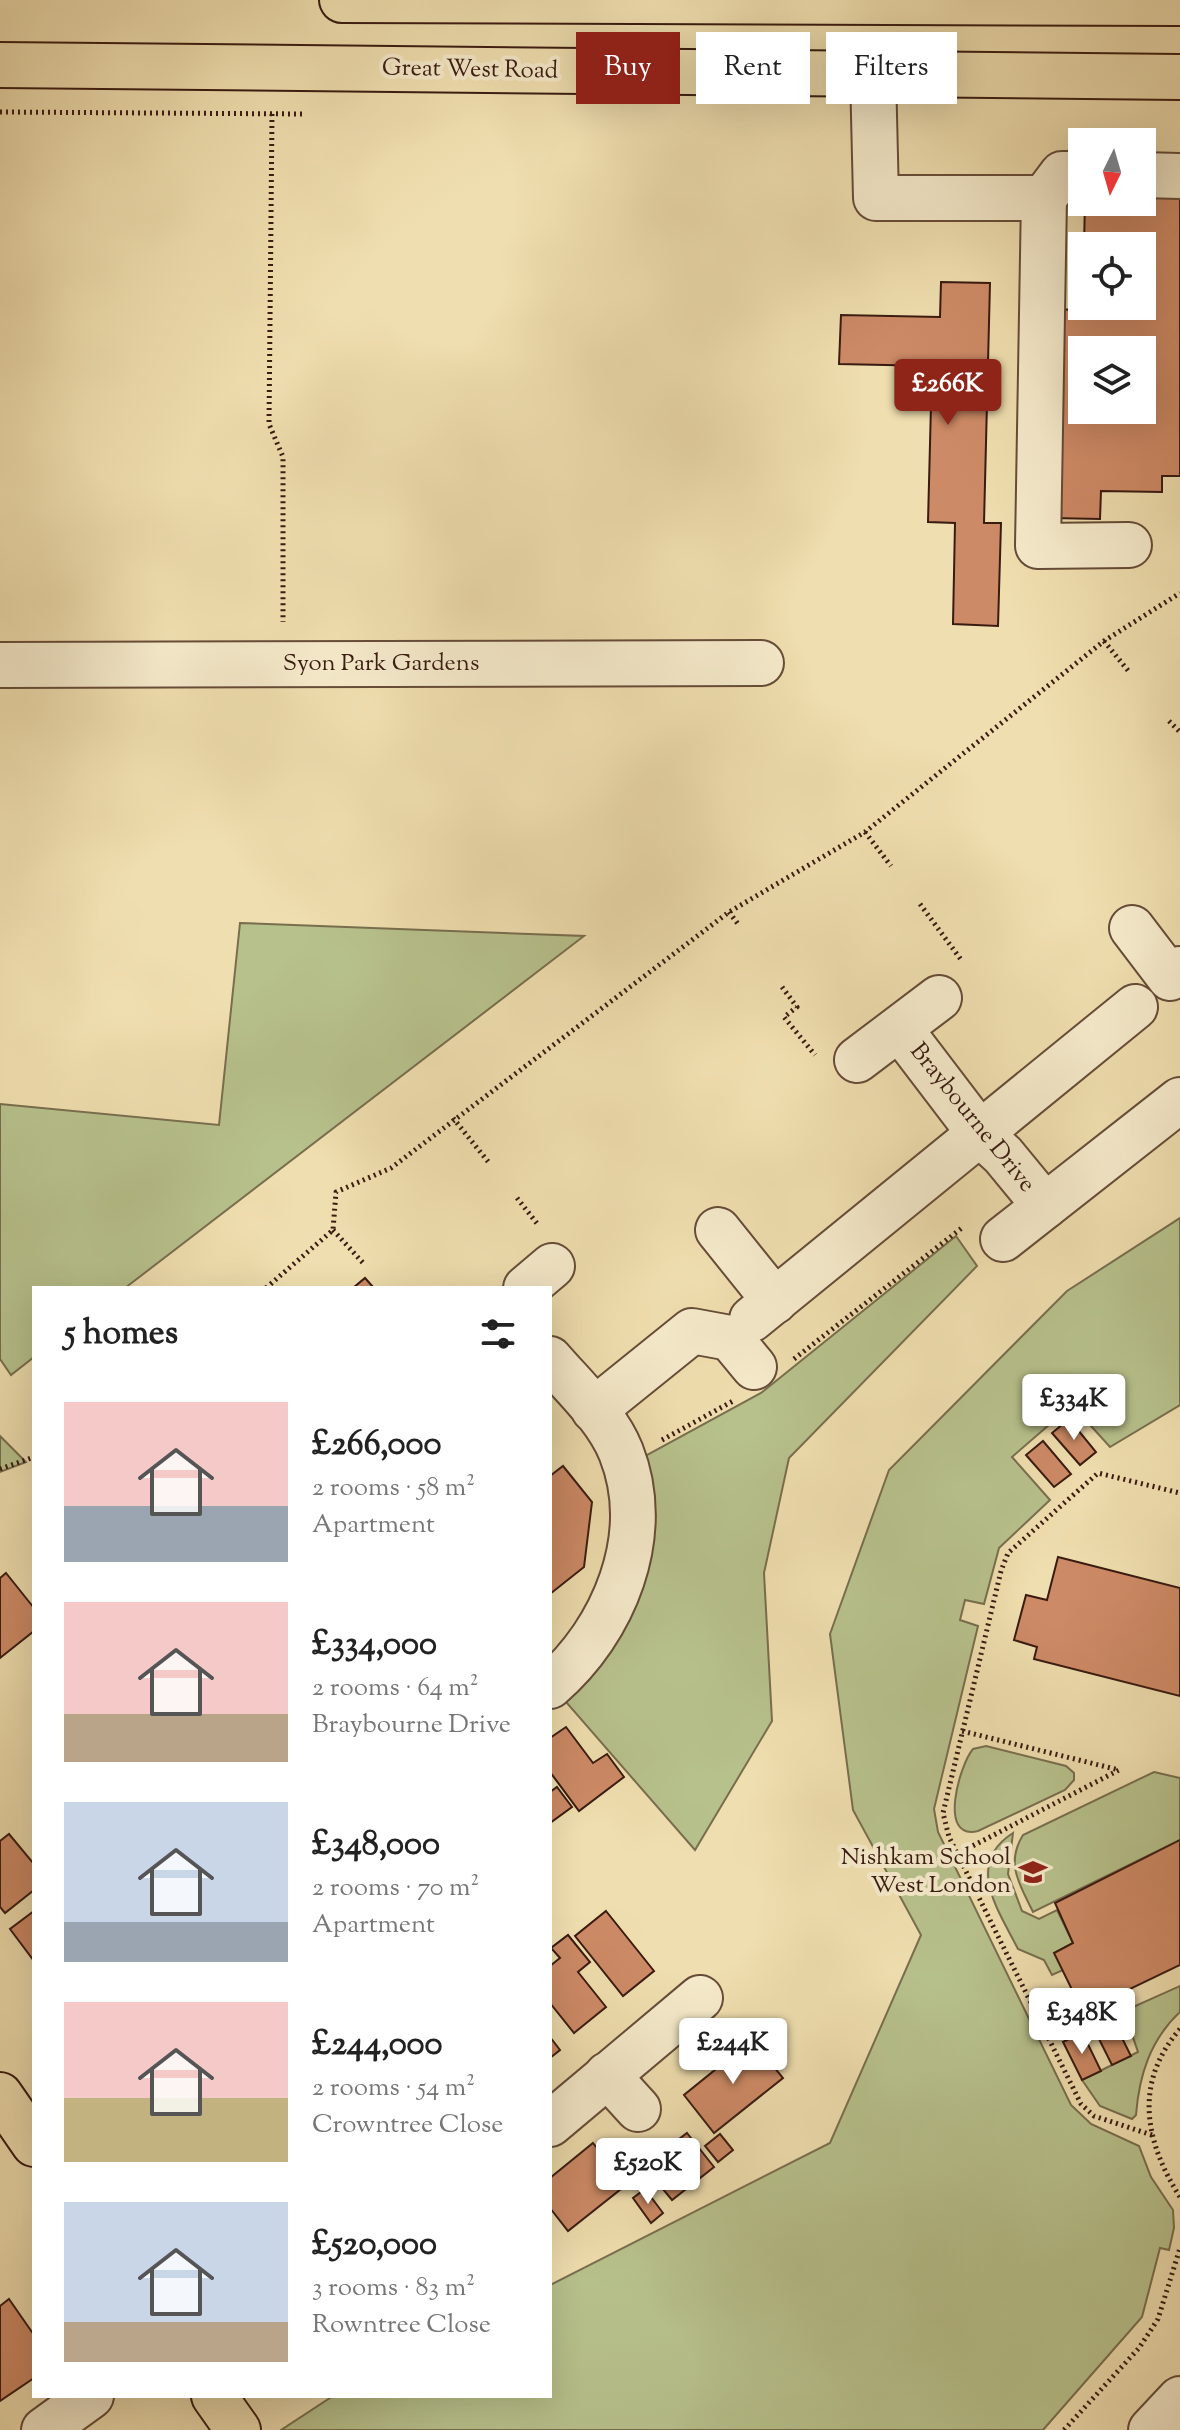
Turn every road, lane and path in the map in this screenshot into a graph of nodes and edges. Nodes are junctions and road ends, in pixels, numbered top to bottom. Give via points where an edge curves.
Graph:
1 (342, 0) edge
2 (1180, 3) edge
3 (0, 65) edge
4 (826, 74) edge
5 (957, 75) edge
6 (1180, 77) edge
7 (874, 104) edge
8 (272, 114) dead end
9 (1068, 174) edge
10 (1156, 175) edge
11 (1180, 176) edge
12 (1044, 198) junction
13 (1129, 545) dead end
14 (1180, 593) edge
15 (1104, 641) junction
16 (761, 663) dead end
17 (283, 664) junction
18 (0, 665) edge
19 (1130, 673) dead end
20 (1169, 721) dead end
21 (1180, 732) edge
22 (865, 832) junction
23 (891, 866) dead end
24 (920, 904) dead end
25 (729, 912) junction
26 (738, 924) dead end
27 (1132, 928) dead end
28 (1180, 969) edge
29 (782, 987) dead end
30 (939, 998) joint
31 (1135, 1007) dead end
32 (900, 1029) junction
33 (857, 1060) joint
34 (1180, 1100) edge
35 (453, 1118) junction
36 (980, 1134) junction
37 (490, 1164) dead end
38 (1034, 1193) junction
39 (333, 1230) junction
40 (718, 1230) dead end
41 (1003, 1239) dead end
42 (364, 1264) dead end
43 (268, 1286) edge
44 (552, 1361) edge
45 (761, 1377) junction
46 (594, 1410) junction
47 (621, 1452) junction
48 (32, 1458) edge
49 (0, 1469) edge
50 (1180, 1493) edge
51 (552, 1684) edge
52 (962, 1731) junction
53 (957, 1854) junction
54 (700, 1998) dead end
55 (1180, 2029) edge
56 (607, 2075) junction
57 (0, 2095) edge
58 (638, 2109) dead end
59 (552, 2122) edge
60 (1152, 2135) junction
61 (32, 2141) edge
62 (1180, 2197) edge
63 (1180, 2248) edge
64 (1179, 2258) edge
65 (88, 2398) edge
66 (215, 2398) edge
67 (1180, 2399) edge
68 (44, 2430) edge
69 (238, 2430) edge
70 (1064, 2430) edge
71 (1151, 2430) edge

1 - 2 main road
3 - 4 main road, Great West Road
5 - 6 main road, Great West Road
7 - 12 street via 876,198
8 - 17 path via 269,424 283,457
9 - 12 street via 1062,174
10 - 11 street
12 - 13 street via 1038,546
14 - 15 path
15 - 19 path
15 - 22 path
16 - 17 street, Syon Park Gardens
17 - 18 street, Syon Park Gardens
20 - 21 path
22 - 23 path
22 - 25 path
24 - 30 path via 966,967
25 - 26 path
25 - 35 path
27 - 28 street via 1170,978
29 - 33 path via 797,1007 784,1017 835,1080
30 - 32 street, Braybourne Drive
31 - 36 street
32 - 33 street, Braybourne Drive
32 - 36 street, Braybourne Drive
34 - 38 street, Braybourne Drive
35 - 37 path
35 - 39 path via 391,1168 336,1192
36 - 38 street, Braybourne Drive
36 - 40 street via 764,1310
38 - 41 street, Braybourne Drive
38 - 45 path
39 - 42 path
39 - 43 path
44 - 46 street
45 - 46 street via 730,1338 692,1331
45 - 47 path via 649,1447
46 - 47 street
47 - 51 street via 631,1496 633,1546 609,1609 589,1642
48 - 49 path
50 - 52 path via 1098,1473 1013,1547 1001,1571
52 - 53 path via 943,1813
52 - 53 path via 1119,1770
53 - 60 path via 1081,2104 1094,2116
54 - 56 street
55 - 60 path via 1152,2081
56 - 58 street
56 - 59 street
57 - 61 main road
60 - 62 path via 1159,2164
63 - 64 path
64 - 70 path via 1158,2319 1139,2348
65 - 68 street
66 - 69 main road
67 - 71 street

